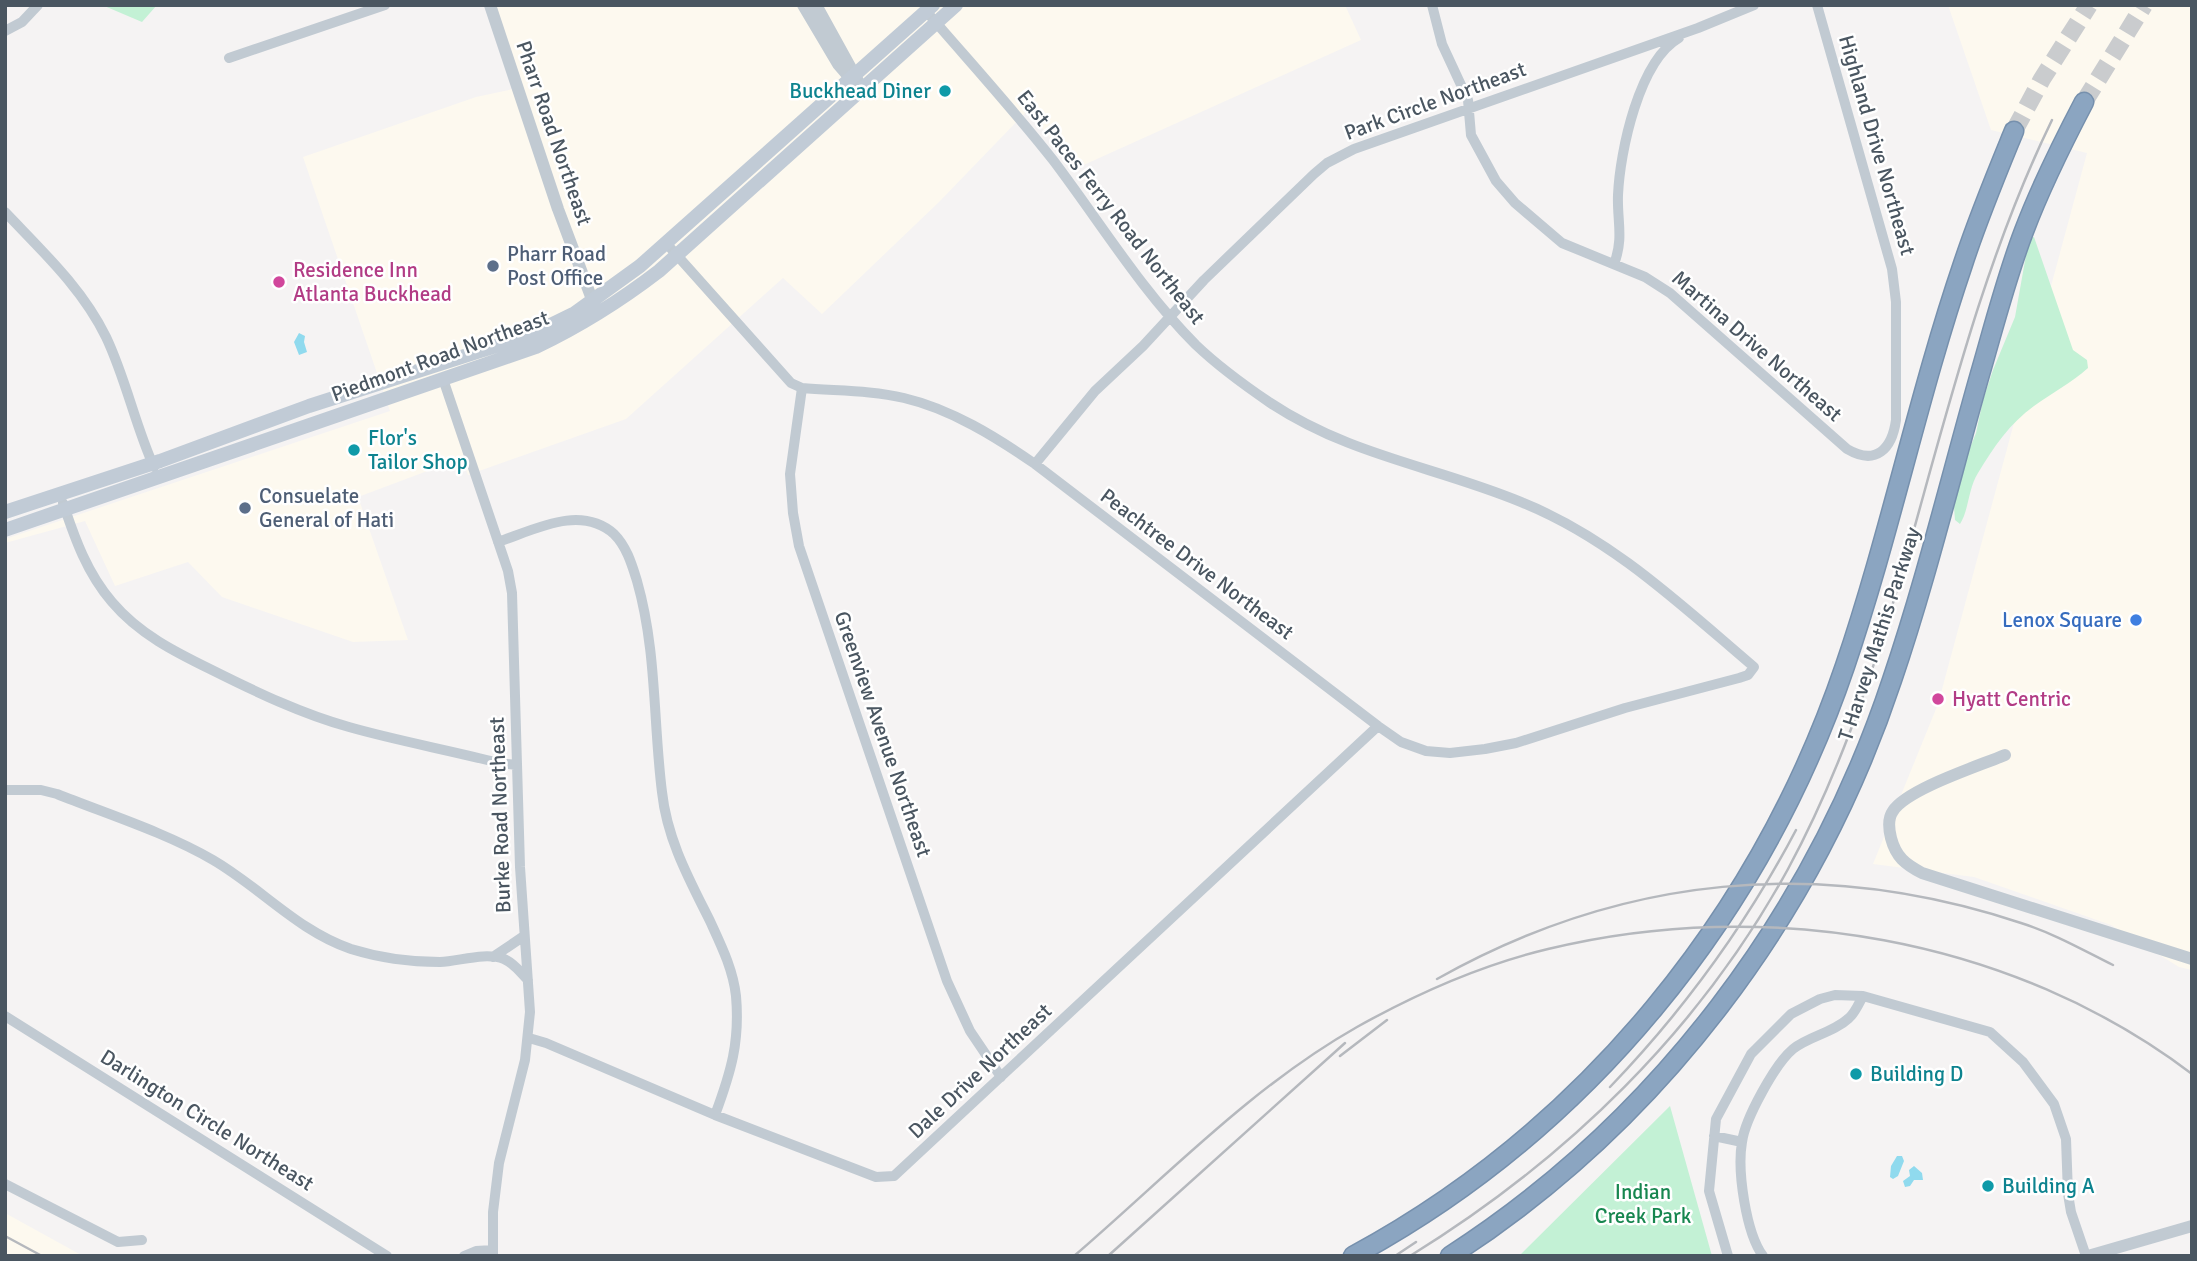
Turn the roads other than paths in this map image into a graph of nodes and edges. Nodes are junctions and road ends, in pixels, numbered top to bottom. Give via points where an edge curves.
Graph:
1 (38, 5) edge
2 (385, 5) edge
3 (490, 5) edge
4 (803, 5) edge
5 (816, 5) edge
6 (956, 5) edge
7 (1432, 5) edge
8 (1754, 5) edge
9 (1817, 5) edge
10 (930, 8) edge
11 (936, 23) junction
12 (1698, 28) junction
13 (5, 32) edge
14 (229, 58) dead end
15 (856, 81) junction
16 (2084, 102) tunnel mouth
17 (1470, 108) junction
18 (2014, 131) tunnel mouth
19 (5, 212) edge
20 (666, 243) junction
21 (677, 255) junction
22 (1614, 264) junction
23 (594, 307) junction
24 (1170, 316) junction
25 (443, 379) junction
26 (802, 388) junction
27 (1874, 456) joint
28 (152, 464) junction
29 (1035, 464) junction
30 (160, 479) junction
31 (60, 493) junction
32 (66, 511) junction
33 (5, 512) edge
34 (5, 530) edge
35 (498, 542) junction
36 (1754, 667) joint
37 (1378, 726) junction
38 (2005, 755) dead end
39 (517, 765) junction
40 (5, 792) edge
41 (524, 936) junction
42 (493, 957) junction
43 (2192, 959) edge
44 (528, 980) junction
45 (1863, 996) junction
46 (5, 1016) edge
47 (529, 1038) junction
48 (1001, 1077) junction
49 (715, 1115) junction
50 (1714, 1136) junction
51 (1742, 1142) junction
52 (5, 1184) edge
53 (2192, 1226) edge
54 (142, 1240) dead end
55 (493, 1253) edge
56 (387, 1256) edge
57 (464, 1256) edge
58 (1353, 1256) edge
59 (1450, 1256) edge
60 (1728, 1256) edge
61 (1763, 1256) edge
62 (2087, 1256) edge

1 - 13 street
2 - 14 street
3 - 23 street, Pharr Road Northeast
4 - 15 street via 838,64
5 - 15 street
6 - 11 main road, Piedmont Road Northeast
7 - 17 street, Martina Drive Northeast via 1442,44
8 - 12 street, Park Circle Northeast
9 - 27 street, Highland Drive Northeast via 1892,269 1896,420 1889,443
10 - 11 street, East Paces Ferry Road Northeast
10 - 15 main road, Piedmont Road Northeast
11 - 15 main road, Piedmont Road Northeast
11 - 24 street, East Paces Ferry Road Northeast via 1050,157
12 - 17 street, Park Circle Northeast
12 - 22 street via 1663,50 1642,88 1620,167 1621,241
15 - 20 main road, Piedmont Road Northeast
15 - 21 main road, Piedmont Road Northeast
16 - 59 highway, T Harvey Mathis Parkway via 2040,190 2008,276 1880,715 1853,782 1804,880 1738,983 1650,1088 1561,1173
17 - 22 street, Martina Drive Northeast via 1471,135 1496,181 1515,203 1562,243
17 - 24 street, Park Circle Northeast via 1326,163
18 - 58 highway, T Harvey Mathis Parkway via 1949,306 1838,686 1808,762 1761,855 1684,972 1590,1079 1483,1172
19 - 28 street via 66,277 93,314 115,358
20 - 21 street
20 - 23 main road, Piedmont Road Northeast
21 - 23 main road, Piedmont Road Northeast via 636,288
21 - 26 street via 782,376
22 - 27 street, Martina Drive Northeast via 1645,276 1670,293 1847,449
23 - 25 main road, Piedmont Road Northeast via 584,323 536,347
23 - 28 main road, Piedmont Road Northeast via 530,335 309,406
24 - 29 street, Park Circle Northeast via 1096,391
24 - 36 street, East Paces Ferry Road Northeast via 1227,372 1312,428 1374,454 1519,501 1589,535 1640,571
25 - 30 main road, Piedmont Road Northeast
25 - 35 street, Burke Road Northeast
26 - 29 street, Peachtree Drive Northeast via 886,395 920,403 989,435
26 - 48 street, Greenview Avenue Northeast via 790,474 799,546 947,981 970,1031
28 - 30 street
28 - 31 main road, Piedmont Road Northeast
29 - 37 street, Peachtree Drive Northeast
30 - 32 main road, Piedmont Road Northeast
31 - 32 street
31 - 33 main road, Piedmont Road Northeast
32 - 34 main road, Piedmont Road Northeast
32 - 39 street via 82,558 112,603 177,653 302,711 348,727
35 - 39 street, Burke Road Northeast via 512,593
35 - 49 street via 561,521 583,520 613,534 631,562 651,645 666,821 725,953 736,992 736,1052
36 - 37 street, Peachtree Drive Northeast via 1739,678 1485,750 1426,751 1401,742
37 - 48 street, Dale Drive Northeast
38 - 43 street via 1915,793 1893,810 1890,832 1895,852 1904,863 1922,873
39 - 41 street, Burke Road Northeast
40 - 42 street via 57,794 192,849 234,873 304,926 351,949 414,961
41 - 42 street
41 - 44 street, Burke Road Northeast
42 - 44 street via 510,962
44 - 47 street, Burke Road Northeast
45 - 50 street via 1835,995 1791,1014 1751,1054 1716,1119
45 - 51 street via 1851,1017 1792,1050 1757,1103
45 - 62 street via 1990,1032 2024,1062 2054,1104 2066,1139 2071,1212
46 - 56 street, Darlington Circle Northeast
47 - 49 street, Dale Drive Northeast
47 - 55 street, Burke Road Northeast via 499,1163
48 - 49 street, Dale Drive Northeast via 900,1172 887,1178
50 - 51 street
50 - 60 street via 1709,1191
51 - 61 street via 1742,1195
52 - 54 street via 118,1242
53 - 62 street
55 - 57 street via 476,1251

